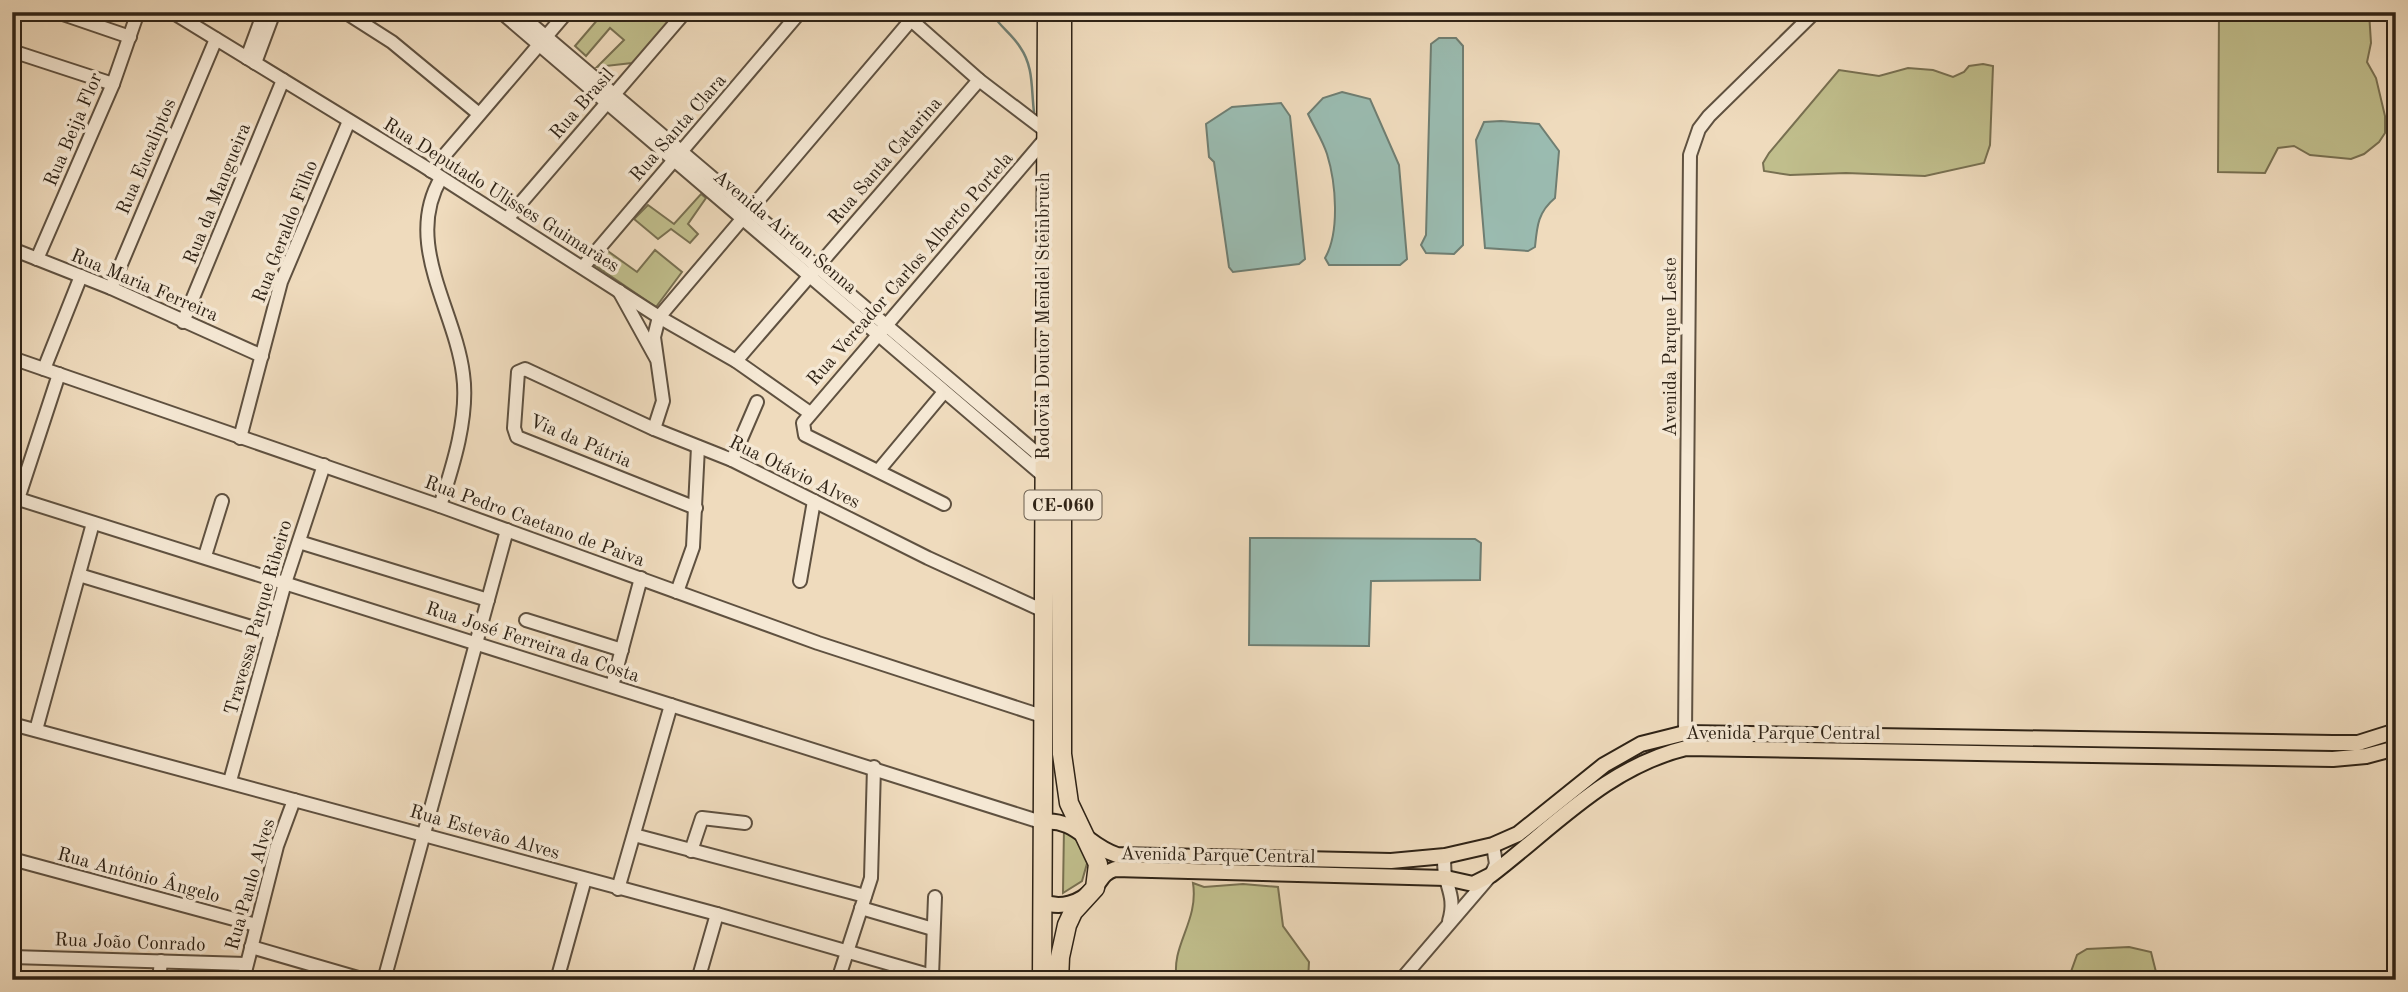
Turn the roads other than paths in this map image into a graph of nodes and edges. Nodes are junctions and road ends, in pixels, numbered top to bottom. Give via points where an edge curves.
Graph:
1 (57, 12) edge
2 (138, 12) edge
3 (264, 12) edge
4 (274, 12) edge
5 (345, 12) edge
6 (501, 12) edge
7 (517, 12) edge
8 (567, 12) edge
9 (685, 12) edge
10 (800, 12) edge
11 (1047, 12) edge
12 (1062, 12) edge
13 (1815, 12) edge
14 (178, 14) edge
15 (906, 16) edge
16 (130, 37) junction
17 (216, 39) junction
18 (543, 41) junction
19 (12, 51) edge
20 (251, 60) junction
21 (284, 80) junction
22 (979, 80) junction
23 (113, 84) junction
24 (611, 98) junction
25 (479, 114) junction
26 (349, 121) junction
27 (1046, 135) junction
28 (678, 156) junction
29 (436, 175) junction
30 (750, 208) junction
31 (508, 219) junction
32 (741, 219) junction
33 (12, 249) edge
34 (37, 260) junction
35 (583, 267) junction
36 (813, 271) junction
37 (81, 276) junction
38 (111, 288) junction
39 (619, 291) junction
40 (659, 317) junction
41 (183, 322) junction
42 (882, 329) junction
43 (262, 356) junction
44 (13, 360) edge
45 (657, 360) junction
46 (736, 361) junction
47 (44, 369) junction
48 (525, 369) joint
49 (59, 374) junction
50 (936, 375) junction
51 (944, 392) junction
52 (757, 402) dead end
53 (806, 418) junction
54 (654, 429) junction
55 (240, 438) junction
56 (698, 447) junction
57 (732, 460) junction
58 (324, 465) junction
59 (879, 470) junction
60 (1047, 470) junction
61 (15, 498) edge
62 (222, 501) dead end
63 (814, 501) junction
64 (944, 504) dead end
65 (440, 506) junction
66 (696, 508) junction
67 (93, 523) junction
68 (507, 530) junction
69 (299, 542) junction
70 (205, 556) junction
71 (79, 575) junction
72 (641, 578) junction
73 (800, 581) dead end
74 (285, 583) junction
75 (677, 592) junction
76 (488, 600) junction
77 (1046, 612) junction
78 (526, 620) dead end
79 (271, 633) junction
80 (477, 643) junction
81 (622, 650) junction
82 (612, 686) junction
83 (671, 705) junction
84 (1045, 717) junction
85 (12, 724) edge
86 (36, 730) junction
87 (2396, 732) edge
88 (1685, 733) junction
89 (2396, 748) edge
90 (874, 767) junction
91 (230, 781) junction
92 (293, 800) junction
93 (1041, 822) junction
94 (745, 823) dead end
95 (424, 834) junction
96 (634, 835) junction
97 (1089, 839) junction
98 (1493, 845) junction
99 (691, 850) junction
100 (1445, 856) junction
101 (12, 859) edge
102 (1492, 875) junction
103 (1446, 878) junction
104 (585, 879) junction
105 (1095, 888) junction
106 (618, 889) junction
107 (935, 897) dead end
108 (1042, 901) junction
109 (863, 902) junction
110 (717, 914) junction
111 (256, 925) junction
112 (1448, 925) junction
113 (933, 929) junction
114 (251, 947) junction
115 (845, 952) junction
116 (12, 957) edge
117 (161, 961) junction
118 (246, 964) junction
119 (932, 976) junction
120 (159, 980) edge
121 (243, 980) edge
122 (365, 980) edge
123 (384, 980) edge
124 (557, 980) edge
125 (698, 980) edge
126 (838, 980) edge
127 (946, 980) edge
128 (1042, 980) edge
129 (1059, 980) edge
130 (1401, 980) edge

1 - 16 street
2 - 16 street, Rua Beija Flor
3 - 20 street
4 - 20 street
5 - 25 street via 392,41
6 - 18 street, Avenida Airton Senna
7 - 18 street, Avenida Airton Senna
8 - 18 street
9 - 24 street, Rua Brasil
10 - 28 street, Rua Santa Clara
11 - 27 highway, Rodovia Doutor Mendel Steinbruch / CE-060
12 - 97 highway, Rodovia Doutor Mendel Steinbruch / CE-060 via 1062,754 1069,803
13 - 88 street, Avenida Parque Leste via 1709,116 1690,155
14 - 17 street, Rua Deputado Ulisses Guimarães
15 - 22 street
15 - 30 street
16 - 23 street, Rua Beija Flor
17 - 20 street, Rua Deputado Ulisses Guimarães
17 - 38 street, Rua Eucaliptos
18 - 24 street, Avenida Airton Senna
18 - 25 street
19 - 23 street
20 - 21 street, Rua Deputado Ulisses Guimarães
21 - 26 street, Rua Deputado Ulisses Guimarães
21 - 41 street, Rua da Mangueira
22 - 27 street
22 - 36 street, Rua Santa Catarina
23 - 34 street, Rua Beija Flor
24 - 28 street, Avenida Airton Senna
24 - 31 street, Rua Brasil
25 - 29 street
26 - 29 street, Rua Deputado Ulisses Guimarães
26 - 43 street, Rua Geraldo Filho via 281,282
27 - 42 street, Rua Vereador Carlos Alberto Portela
27 - 60 highway, Rodovia Doutor Mendel Steinbruch / CE-060
28 - 30 street, Avenida Airton Senna
28 - 32 street, Avenida Airton Senna
28 - 35 street, Rua Santa Clara
29 - 31 street, Rua Deputado Ulisses Guimarães
29 - 65 street via 427,240 464,384 459,446
30 - 32 street
30 - 36 street, Avenida Airton Senna
31 - 35 street, Rua Deputado Ulisses Guimarães
32 - 36 street, Avenida Airton Senna
32 - 40 street
33 - 34 street, Rua Maria Ferreira
34 - 37 street, Rua Maria Ferreira
35 - 39 street, Rua Deputado Ulisses Guimarães
36 - 42 street, Avenida Airton Senna
36 - 46 street, Rua Santa Catarina
37 - 38 street, Rua Maria Ferreira
37 - 47 street
38 - 41 street, Rua Maria Ferreira
39 - 40 street, Rua Deputado Ulisses Guimarães
39 - 45 street
40 - 45 street via 654,337
40 - 46 street, Rua Deputado Ulisses Guimarães
41 - 43 street, Rua Maria Ferreira
42 - 50 street, Avenida Airton Senna
42 - 53 street, Rua Vereador Carlos Alberto Portela
43 - 55 street, Rua Geraldo Filho
44 - 47 street, Rua Pedro Caetano de Paiva
45 - 54 street via 663,401
46 - 53 street, Rua Deputado Ulisses Guimarães
47 - 49 street, Rua Pedro Caetano de Paiva
48 - 54 street, Rua Otávio Alves
48 - 66 street, Via da Pátria via 517,375 517,437
49 - 55 street, Rua Pedro Caetano de Paiva
49 - 61 street
50 - 51 street, Avenida Airton Senna
50 - 60 street, Avenida Airton Senna
51 - 59 street
51 - 60 street, Avenida Airton Senna
52 - 57 street
53 - 59 street, Rua Deputado Ulisses Guimarães via 805,435
54 - 56 street, Rua Otávio Alves
55 - 58 street, Rua Pedro Caetano de Paiva
56 - 57 street, Rua Otávio Alves
56 - 66 street
57 - 63 street, Rua Otávio Alves
58 - 65 street, Rua Pedro Caetano de Paiva
58 - 69 street, Travessa Parque Ribeiro
59 - 64 street
60 - 77 highway, Rodovia Doutor Mendel Steinbruch / CE-060
61 - 67 street, Rua José Ferreira da Costa
62 - 70 street
63 - 73 street
63 - 77 street, Rua Otávio Alves
65 - 68 street, Rua Pedro Caetano de Paiva
66 - 75 street via 693,547
67 - 70 street, Rua José Ferreira da Costa
67 - 71 street
68 - 72 street, Rua Pedro Caetano de Paiva
68 - 76 street
69 - 74 street, Travessa Parque Ribeiro
69 - 76 street
70 - 74 street, Rua José Ferreira da Costa
71 - 79 street
71 - 86 street
72 - 75 street, Rua Pedro Caetano de Paiva
72 - 81 street
74 - 79 street, Travessa Parque Ribeiro
74 - 80 street, Rua José Ferreira da Costa
75 - 84 street, Rua Pedro Caetano de Paiva
76 - 80 street
77 - 84 highway, Rodovia Doutor Mendel Steinbruch / CE-060
78 - 81 street
79 - 91 street, Travessa Parque Ribeiro
80 - 82 street, Rua José Ferreira da Costa
80 - 95 street
81 - 82 street
82 - 83 street, Rua José Ferreira da Costa
83 - 90 street, Rua José Ferreira da Costa
83 - 96 street
84 - 93 highway, Rodovia Doutor Mendel Steinbruch / CE-060
85 - 86 street, Rua Estevão Alves
86 - 91 street, Rua Estevão Alves
87 - 88 main road, Avenida Parque Central via 2358,743
88 - 98 main road, Avenida Parque Central via 1641,744 1604,765 1518,834
89 - 102 main road, Avenida Parque Central via 2333,759 1686,748 1643,761 1602,784
90 - 93 street, Rua José Ferreira da Costa
90 - 109 street via 873,870
91 - 92 street, Rua Estevão Alves
92 - 95 street, Rua Estevão Alves
92 - 111 street, Rua Paulo Alves
93 - 97 main road, Avenida Parque Central via 1065,822
93 - 108 highway, Rodovia Doutor Mendel Steinbruch / CE-060
94 - 99 street via 702,818
95 - 104 street, Rua Estevão Alves
95 - 123 street
96 - 99 street
96 - 106 street
97 - 100 main road, Avenida Parque Central via 1117,855 1391,861
97 - 105 highway, Rodovia Doutor Mendel Steinbruch / CE-060 via 1098,864
98 - 100 main road, Avenida Parque Central
98 - 102 street via 1496,864
99 - 109 street
100 - 103 street
101 - 111 street, Rua Antônio Ângelo
102 - 103 main road, Avenida Parque Central via 1474,884
102 - 112 street
103 - 105 main road, Avenida Parque Central via 1115,869 1103,874
103 - 112 street via 1454,905
104 - 106 street, Rua Estevão Alves
104 - 124 street
105 - 108 main road, Avenida Parque Central via 1069,904 1051,906
105 - 129 highway via 1067,925
106 - 110 street, Rua Estevão Alves
107 - 113 street
108 - 128 highway, Rodovia Doutor Mendel Steinbruch / CE-060
109 - 113 street
109 - 115 street
110 - 115 street, Rua Estevão Alves
110 - 125 street
111 - 114 street, Rua Paulo Alves
112 - 130 street
113 - 119 street
114 - 118 street, Rua Paulo Alves
114 - 122 street
115 - 119 street, Rua Estevão Alves
115 - 126 street
116 - 117 street, Rua João Conrado
117 - 118 street, Rua João Conrado
117 - 120 street
118 - 121 street, Rua Paulo Alves
119 - 127 street, Rua Estevão Alves

